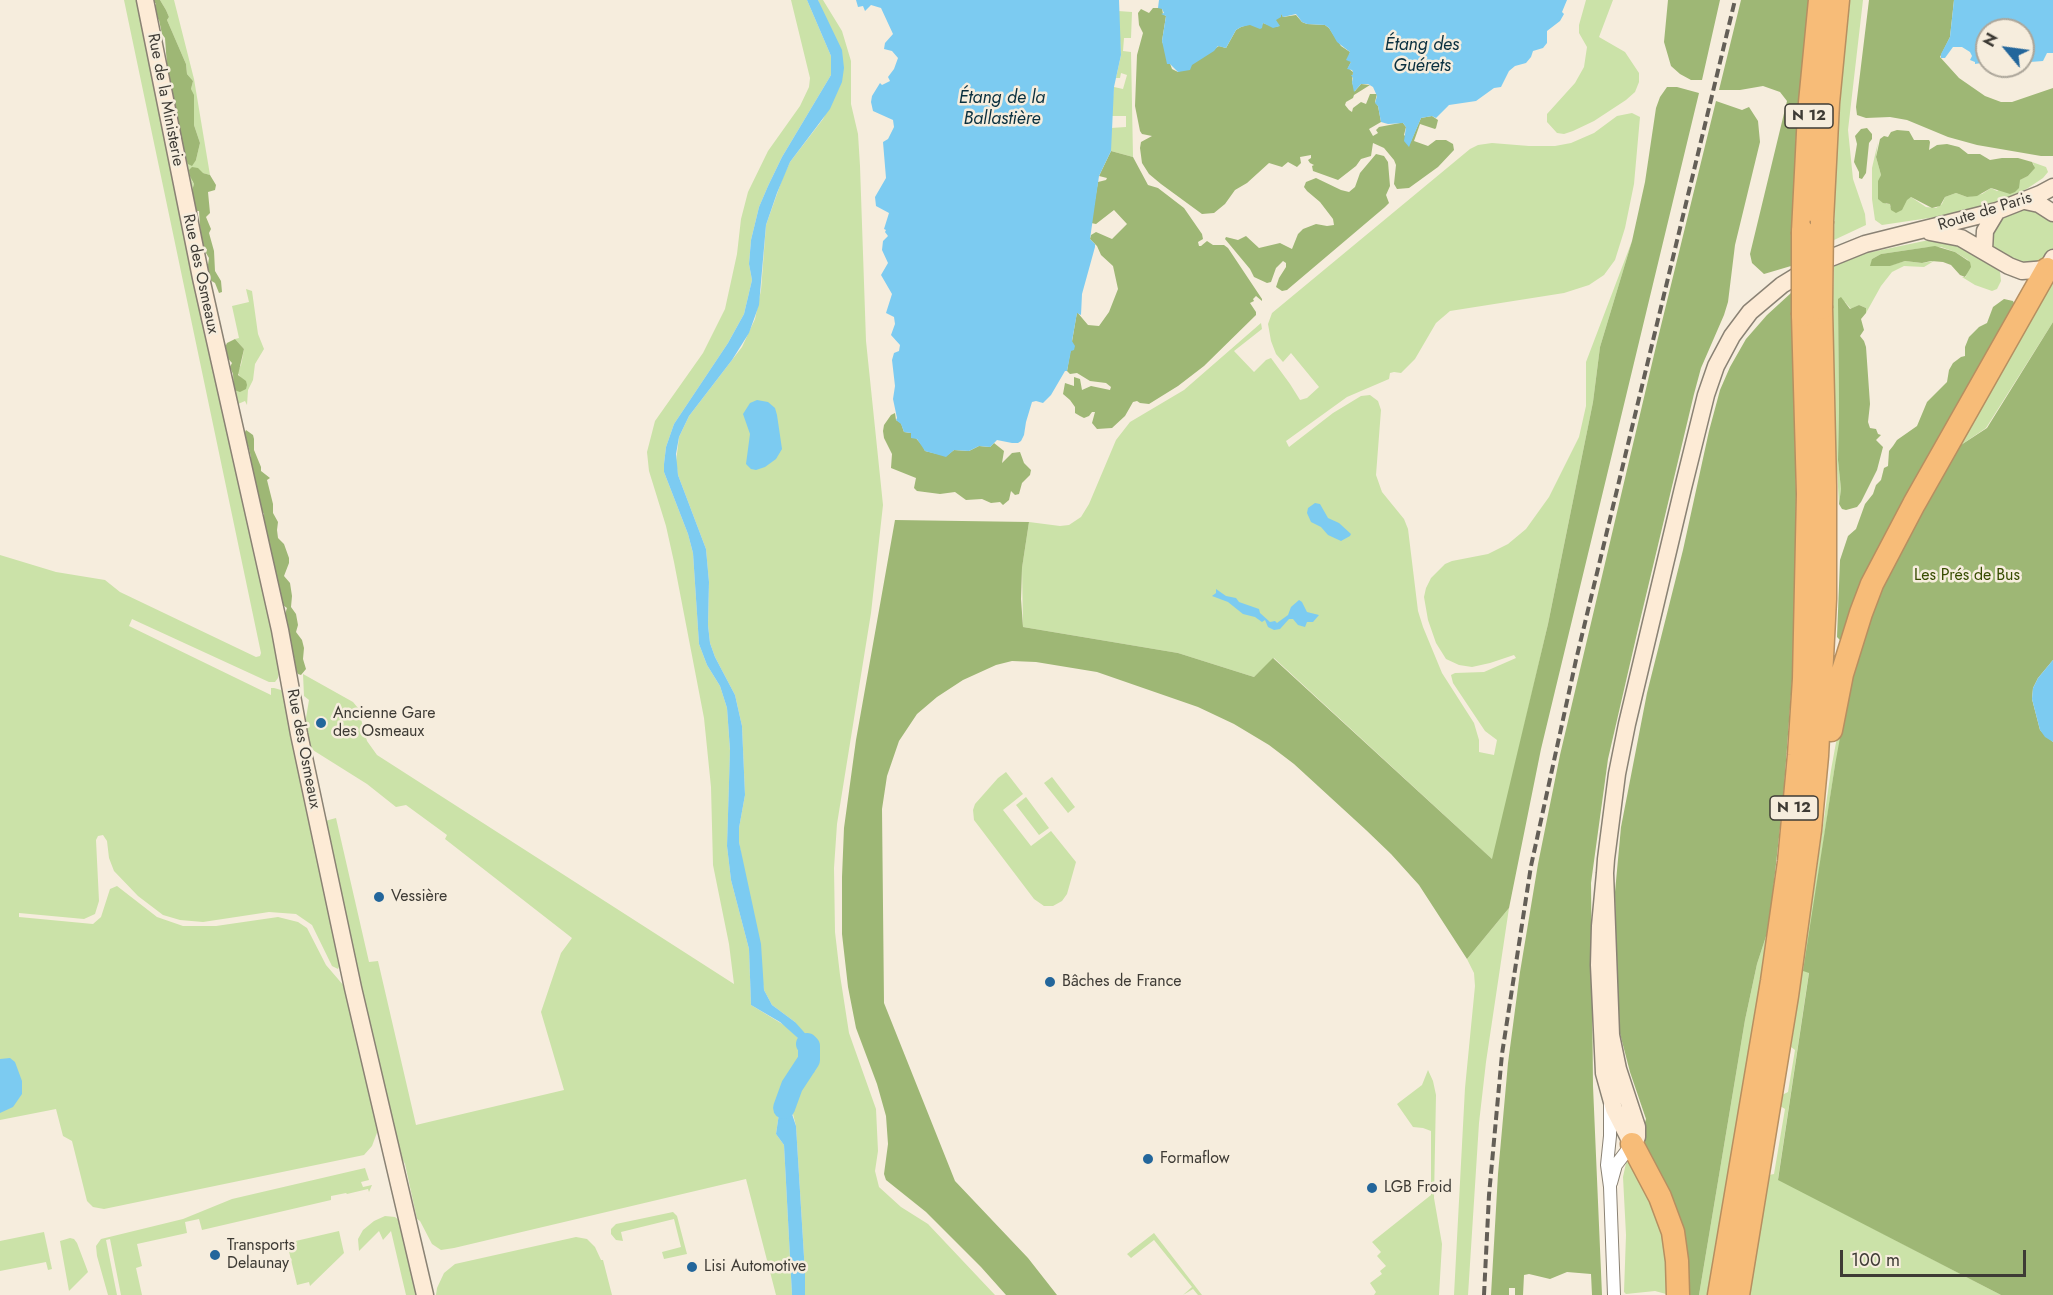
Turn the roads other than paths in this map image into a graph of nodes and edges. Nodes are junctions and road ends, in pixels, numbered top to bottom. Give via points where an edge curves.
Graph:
1 (145, 0) edge
2 (1820, 0) edge
3 (1838, 0) edge
4 (2053, 187) edge
5 (185, 201) joint
6 (2025, 201) junction
7 (1997, 211) junction
8 (2053, 213) edge
9 (1812, 226) junction
10 (1920, 231) junction
11 (1984, 250) junction
12 (2050, 263) edge
13 (1812, 311) junction
14 (1817, 756) junction
15 (1605, 873) junction
16 (1609, 1098) junction
17 (1632, 1144) junction
18 (1610, 1187) junction
19 (425, 1295) edge
20 (1614, 1295) edge
21 (1678, 1295) edge
22 (1719, 1295) edge
23 (1738, 1295) edge

1 - 5 street, Rue de la Ministerie
2 - 9 highway, N 12 via 1809,113
3 - 9 highway, N 12
4 - 6 street, Route de Paris
5 - 19 street, Rue des Osmeaux via 280,630 353,988
6 - 7 street, Route de Paris
6 - 8 street
7 - 10 street, Route de Paris
7 - 11 street via 1985,231
9 - 13 highway, N 12, bridge
10 - 11 street, Route de Paris via 1954,235
10 - 15 street via 1857,247 1797,275 1750,312 1719,359 1704,403 1627,724
11 - 12 street, Route de Paris via 2014,269 2027,271
12 - 14 highway via 1872,584 1842,674 1828,745
13 - 14 highway, N 12 via 1825,486 1825,588
13 - 22 highway, N 12 via 1804,678 1789,861
14 - 23 highway, N 12 via 1796,945
15 - 16 street via 1599,965 1602,1052
15 - 17 street via 1611,1035 1637,1127
16 - 17 street
16 - 18 street
17 - 18 street via 1616,1165
17 - 21 highway via 1673,1232
18 - 20 street

